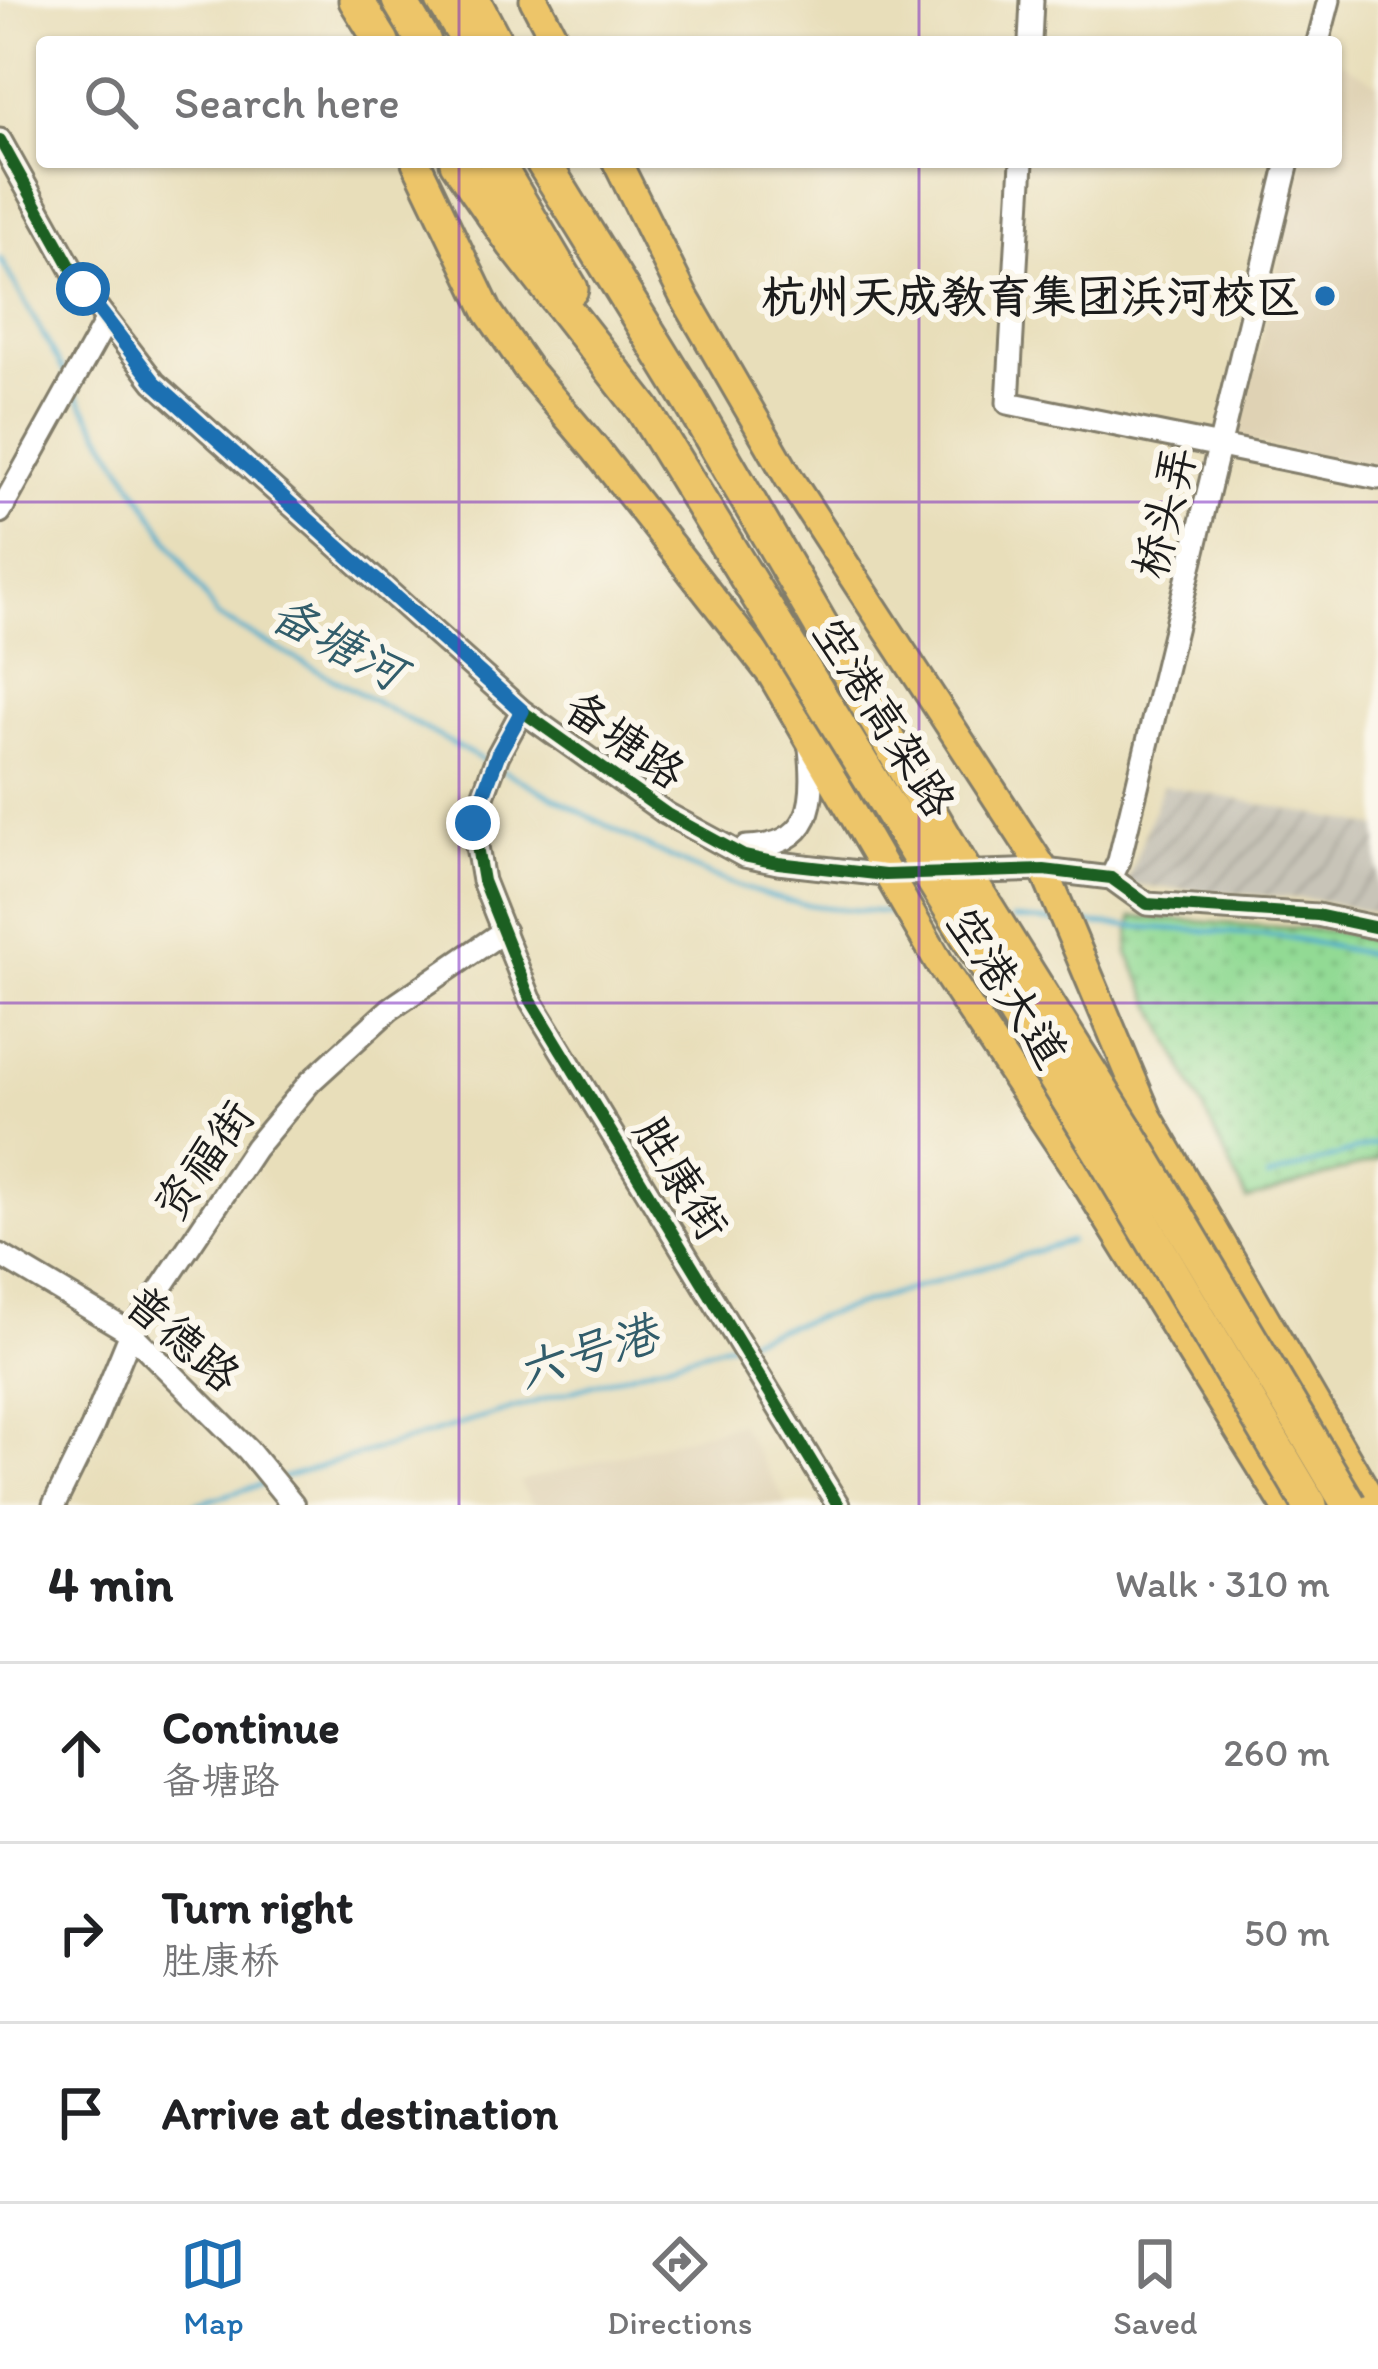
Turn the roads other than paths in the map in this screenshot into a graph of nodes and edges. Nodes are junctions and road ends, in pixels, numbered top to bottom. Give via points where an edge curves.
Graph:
1 (356, 0) edge
2 (399, 0) edge
3 (443, 0) edge
4 (473, 0) edge
5 (535, 0) edge
6 (1032, 0) edge
7 (1329, 0) edge
8 (378, 36) edge
9 (420, 36) edge
10 (465, 36) edge
11 (492, 36) edge
12 (553, 36) edge
13 (1030, 36) edge
14 (1320, 36) edge
15 (0, 140) edge
16 (419, 168) edge
17 (461, 168) edge
18 (500, 168) edge
19 (547, 168) edge
20 (560, 168) edge
21 (620, 168) edge
22 (1022, 168) edge
23 (1287, 168) edge
24 (106, 321) junction
25 (686, 394) junction
26 (643, 409) junction
27 (1220, 445) junction
28 (1378, 478) edge
29 (0, 512) edge
30 (522, 711) junction
31 (809, 741) junction
32 (716, 842) junction
33 (1044, 869) junction
34 (1111, 878) junction
35 (893, 885) junction
36 (1378, 928) edge
37 (504, 931) junction
38 (0, 1255) edge
39 (131, 1334) junction
40 (1362, 1484) edge
41 (56, 1499) edge
42 (293, 1505) edge
43 (838, 1505) edge
44 (1285, 1505) edge
45 (1310, 1505) edge
46 (1330, 1505) edge
47 (1374, 1505) edge

1 - 8 highway
2 - 9 highway
3 - 10 highway
4 - 11 highway
5 - 12 main road
6 - 13 street
7 - 14 street
15 - 24 street, 备塘路
16 - 31 main road, 空港大道 via 488,312 772,675
17 - 26 highway
18 - 26 highway, 空港高架路
19 - 25 highway, 空港高架路
20 - 25 highway
21 - 33 main road, 空港大道 via 790,480
22 - 27 street via 1008,403
23 - 27 street, 桥头弄
24 - 29 street
24 - 30 street, 备塘路 via 154,382
25 - 40 highway, 空港高架路, bridge via 970,881
26 - 45 highway, 空港高架路, bridge
27 - 28 street
27 - 34 street, 桥头弄
30 - 32 street, 备塘路
30 - 37 street, 胜康街 via 473,823 483,880
31 - 32 street via 812,798 794,834 772,847
31 - 35 main road, 空港大道
32 - 35 street, 备塘路 via 744,856
33 - 34 street, 备塘路
33 - 35 street, 备塘路
33 - 40 main road, 空港大道 via 1148,1117
34 - 36 street, 备塘路 via 1147,904 1317,915
35 - 44 main road, 空港大道
37 - 39 street, 资福街 via 390,1009 310,1082 255,1148
37 - 43 street, 胜康街 via 530,999
38 - 39 street, 普德路
39 - 41 street, 资福街
39 - 42 street, 普德路
40 - 46 street
40 - 47 main road, 空港大道

